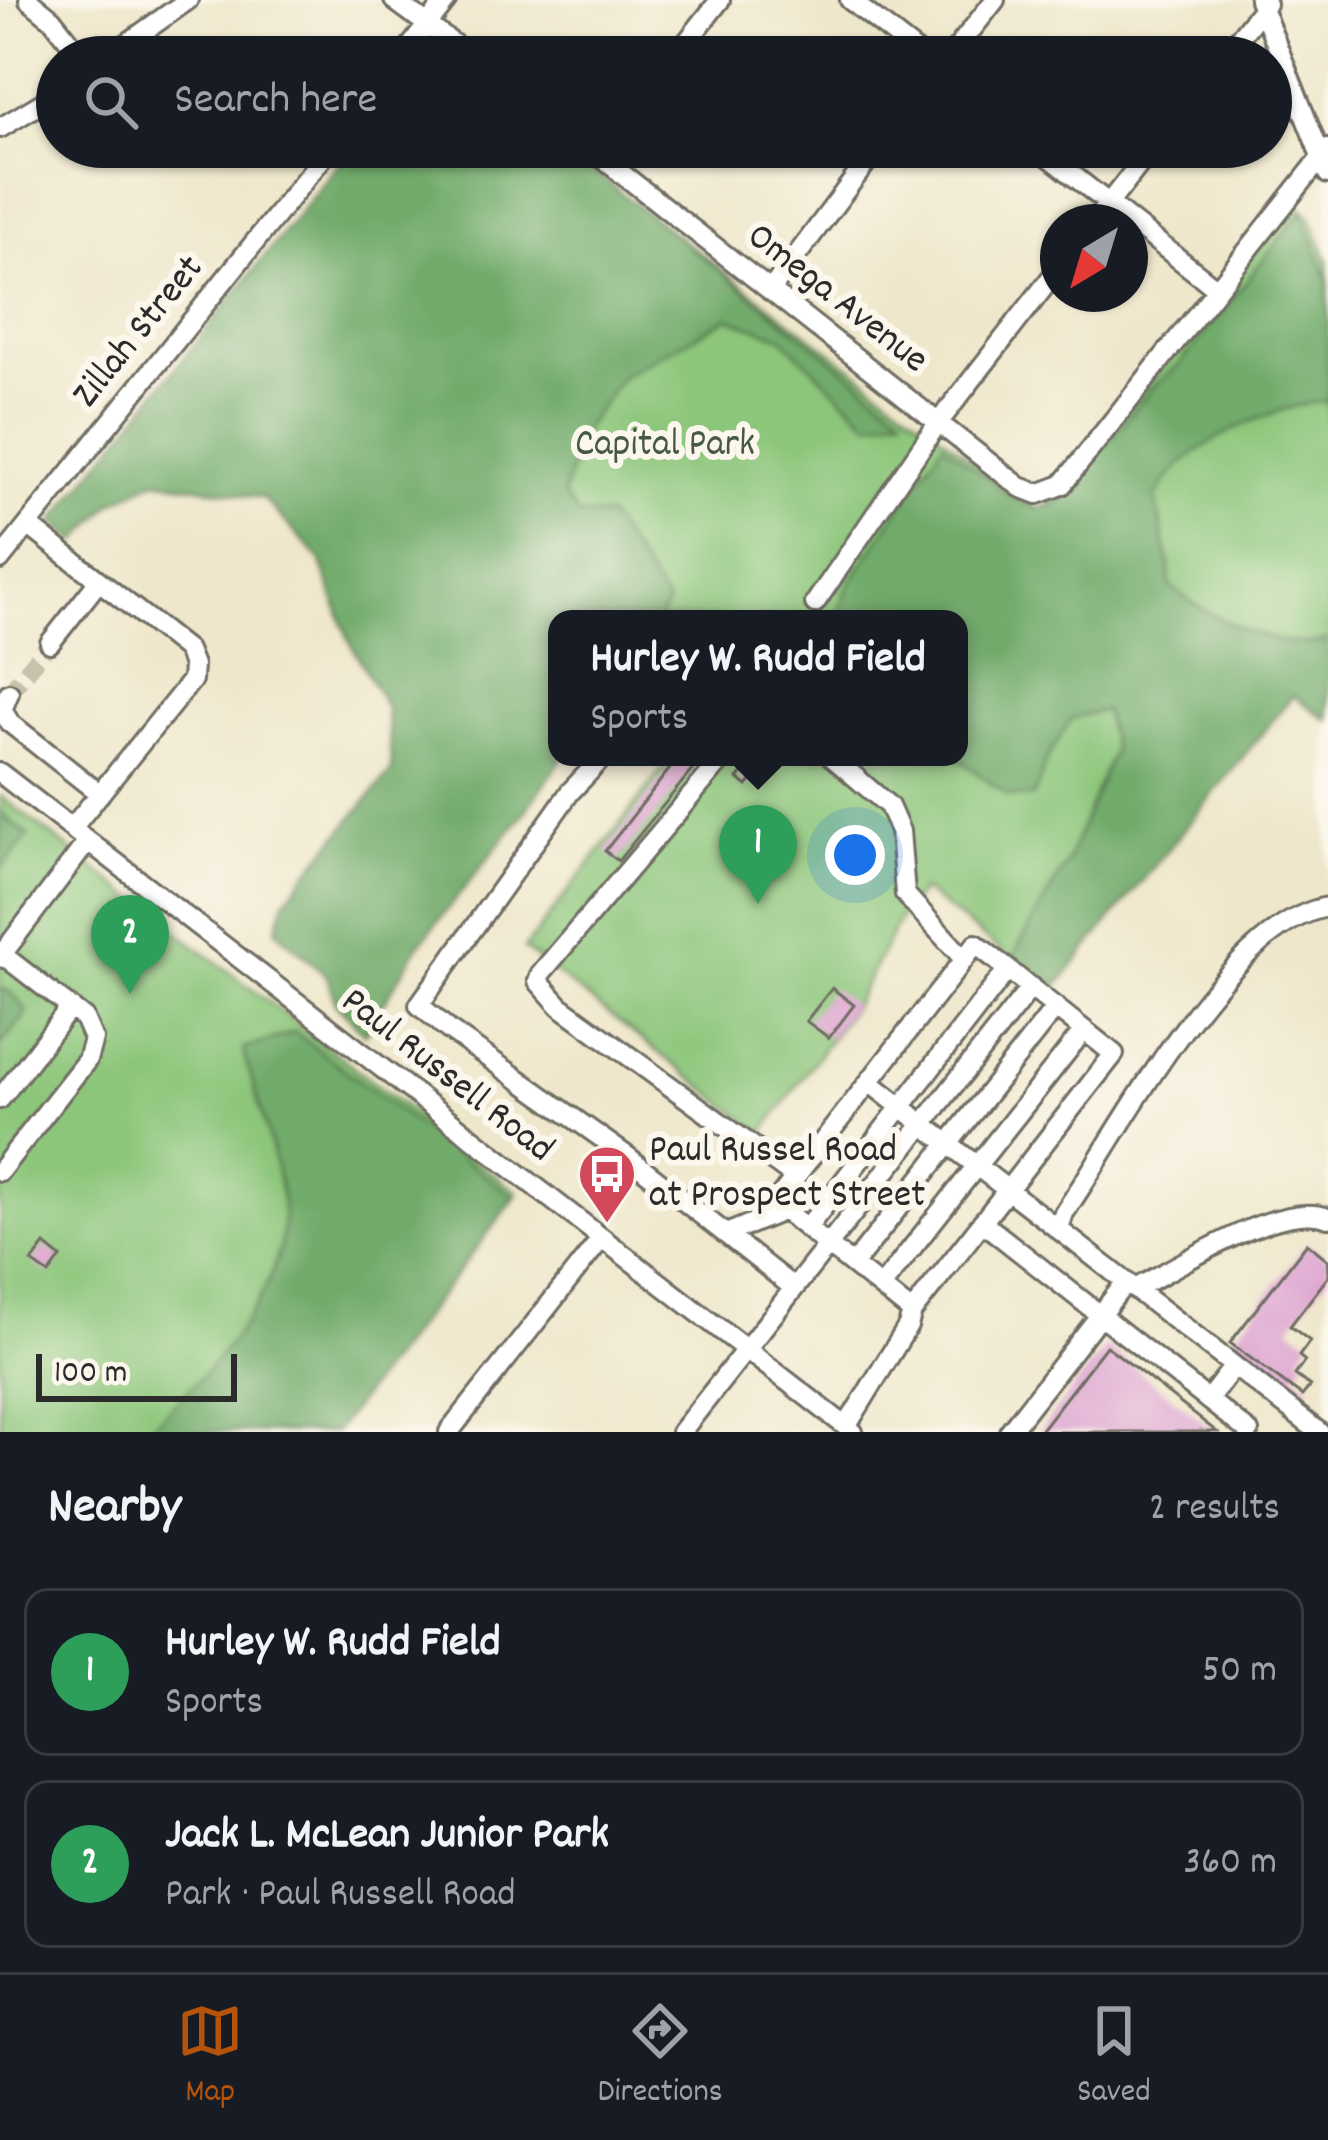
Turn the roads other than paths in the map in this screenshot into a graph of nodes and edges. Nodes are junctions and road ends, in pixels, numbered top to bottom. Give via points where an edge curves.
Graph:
1 (29, 0) edge
2 (188, 0) edge
3 (394, 0) edge
4 (447, 0) edge
5 (720, 0) edge
6 (850, 0) edge
7 (995, 0) edge
8 (1264, 3) edge
9 (428, 24) junction
10 (65, 36) edge
11 (137, 36) edge
12 (419, 36) edge
13 (444, 36) edge
14 (692, 36) edge
15 (896, 36) edge
16 (967, 36) edge
17 (1240, 36) edge
18 (1277, 36) edge
19 (1292, 74) edge
20 (36, 107) edge
21 (0, 128) edge
22 (1326, 160) edge
23 (314, 168) edge
24 (619, 168) edge
25 (862, 168) edge
26 (1064, 168) edge
27 (1137, 168) edge
28 (1109, 203) junction
29 (1217, 289) junction
30 (770, 290) junction
31 (1040, 292) edge
32 (938, 423) junction
33 (28, 525) junction
34 (0, 560) edge
35 (99, 581) junction
36 (815, 603) dead end
37 (50, 643) tunnel mouth
38 (9, 693) dead end
39 (594, 766) edge
40 (716, 766) edge
41 (842, 766) edge
42 (0, 773) edge
43 (100, 794) junction
44 (71, 829) junction
45 (88, 841) junction
46 (1328, 907) edge
47 (0, 957) edge
48 (964, 958) junction
49 (1008, 969) junction
50 (1030, 987) junction
51 (70, 1007) junction
52 (1056, 1007) junction
53 (1084, 1030) junction
54 (869, 1082) junction
55 (0, 1099) edge
56 (901, 1106) junction
57 (924, 1124) junction
58 (949, 1143) junction
59 (977, 1166) junction
60 (0, 1171) edge
61 (795, 1177) junction
62 (1008, 1190) junction
63 (785, 1210) junction
64 (1328, 1218) edge
65 (982, 1222) junction
66 (807, 1228) junction
67 (1059, 1229) junction
68 (727, 1234) junction
69 (601, 1239) junction
70 (828, 1245) junction
71 (853, 1264) junction
72 (1131, 1285) junction
73 (881, 1287) junction
74 (794, 1288) junction
75 (912, 1312) junction
76 (1101, 1315) junction
77 (745, 1350) junction
78 (1234, 1366) junction
79 (1208, 1400) junction
80 (849, 1430) edge
81 (449, 1432) edge
82 (681, 1432) edge
83 (1009, 1432) edge
84 (1249, 1432) edge
85 (1319, 1432) edge

1 - 10 street
2 - 11 street
3 - 9 street
4 - 9 street
5 - 14 street
6 - 15 street
7 - 16 street
8 - 17 street
8 - 18 street
9 - 12 street
9 - 13 street
19 - 22 street
20 - 21 street
22 - 29 street
23 - 33 street, Zillah Street
24 - 30 street, Omega Avenue
25 - 30 street
26 - 28 street
27 - 28 street
28 - 29 street
29 - 32 street, Omega Avenue via 1062,485 1048,492 1028,492
30 - 32 street, Omega Avenue
31 - 32 street
32 - 36 street
33 - 34 street, Zillah Street
33 - 35 street
35 - 37 street
35 - 43 street via 187,650 193,665 192,680
38 - 43 street via 2,710 10,723
39 - 68 street via 419,1005
40 - 61 street via 538,981 560,1006
41 - 48 street via 889,806 900,831 905,894
42 - 44 street, Paul Russell Road
43 - 44 street
44 - 45 street, Paul Russell Road
45 - 47 street
45 - 69 street, Paul Russell Road
46 - 67 street via 1272,932 1226,978 1152,1078
47 - 51 street
48 - 49 street via 976,944
48 - 54 street
49 - 50 street
49 - 56 street
50 - 52 street
50 - 57 street
51 - 55 street
51 - 60 street via 90,1028 92,1049
52 - 53 street
52 - 58 street
53 - 59 street
53 - 62 street via 1114,1054
54 - 56 street
54 - 61 street
56 - 57 street
56 - 66 street
57 - 58 street
57 - 70 street
58 - 59 street
58 - 71 street
59 - 62 street
59 - 73 street
61 - 63 street via 776,1203
62 - 65 street
62 - 67 street
63 - 66 street
63 - 68 street
64 - 72 street via 1270,1220
65 - 75 street
65 - 76 street
66 - 70 street
67 - 72 street
68 - 74 street
69 - 77 street, Paul Russell Road
69 - 81 street
70 - 71 street
70 - 74 street
71 - 73 street
72 - 76 street
72 - 78 street
73 - 75 street
74 - 77 street
75 - 80 street
76 - 79 street
76 - 83 street
77 - 80 street, Paul Russell Road
77 - 82 street
78 - 79 street
78 - 85 street
79 - 84 street

